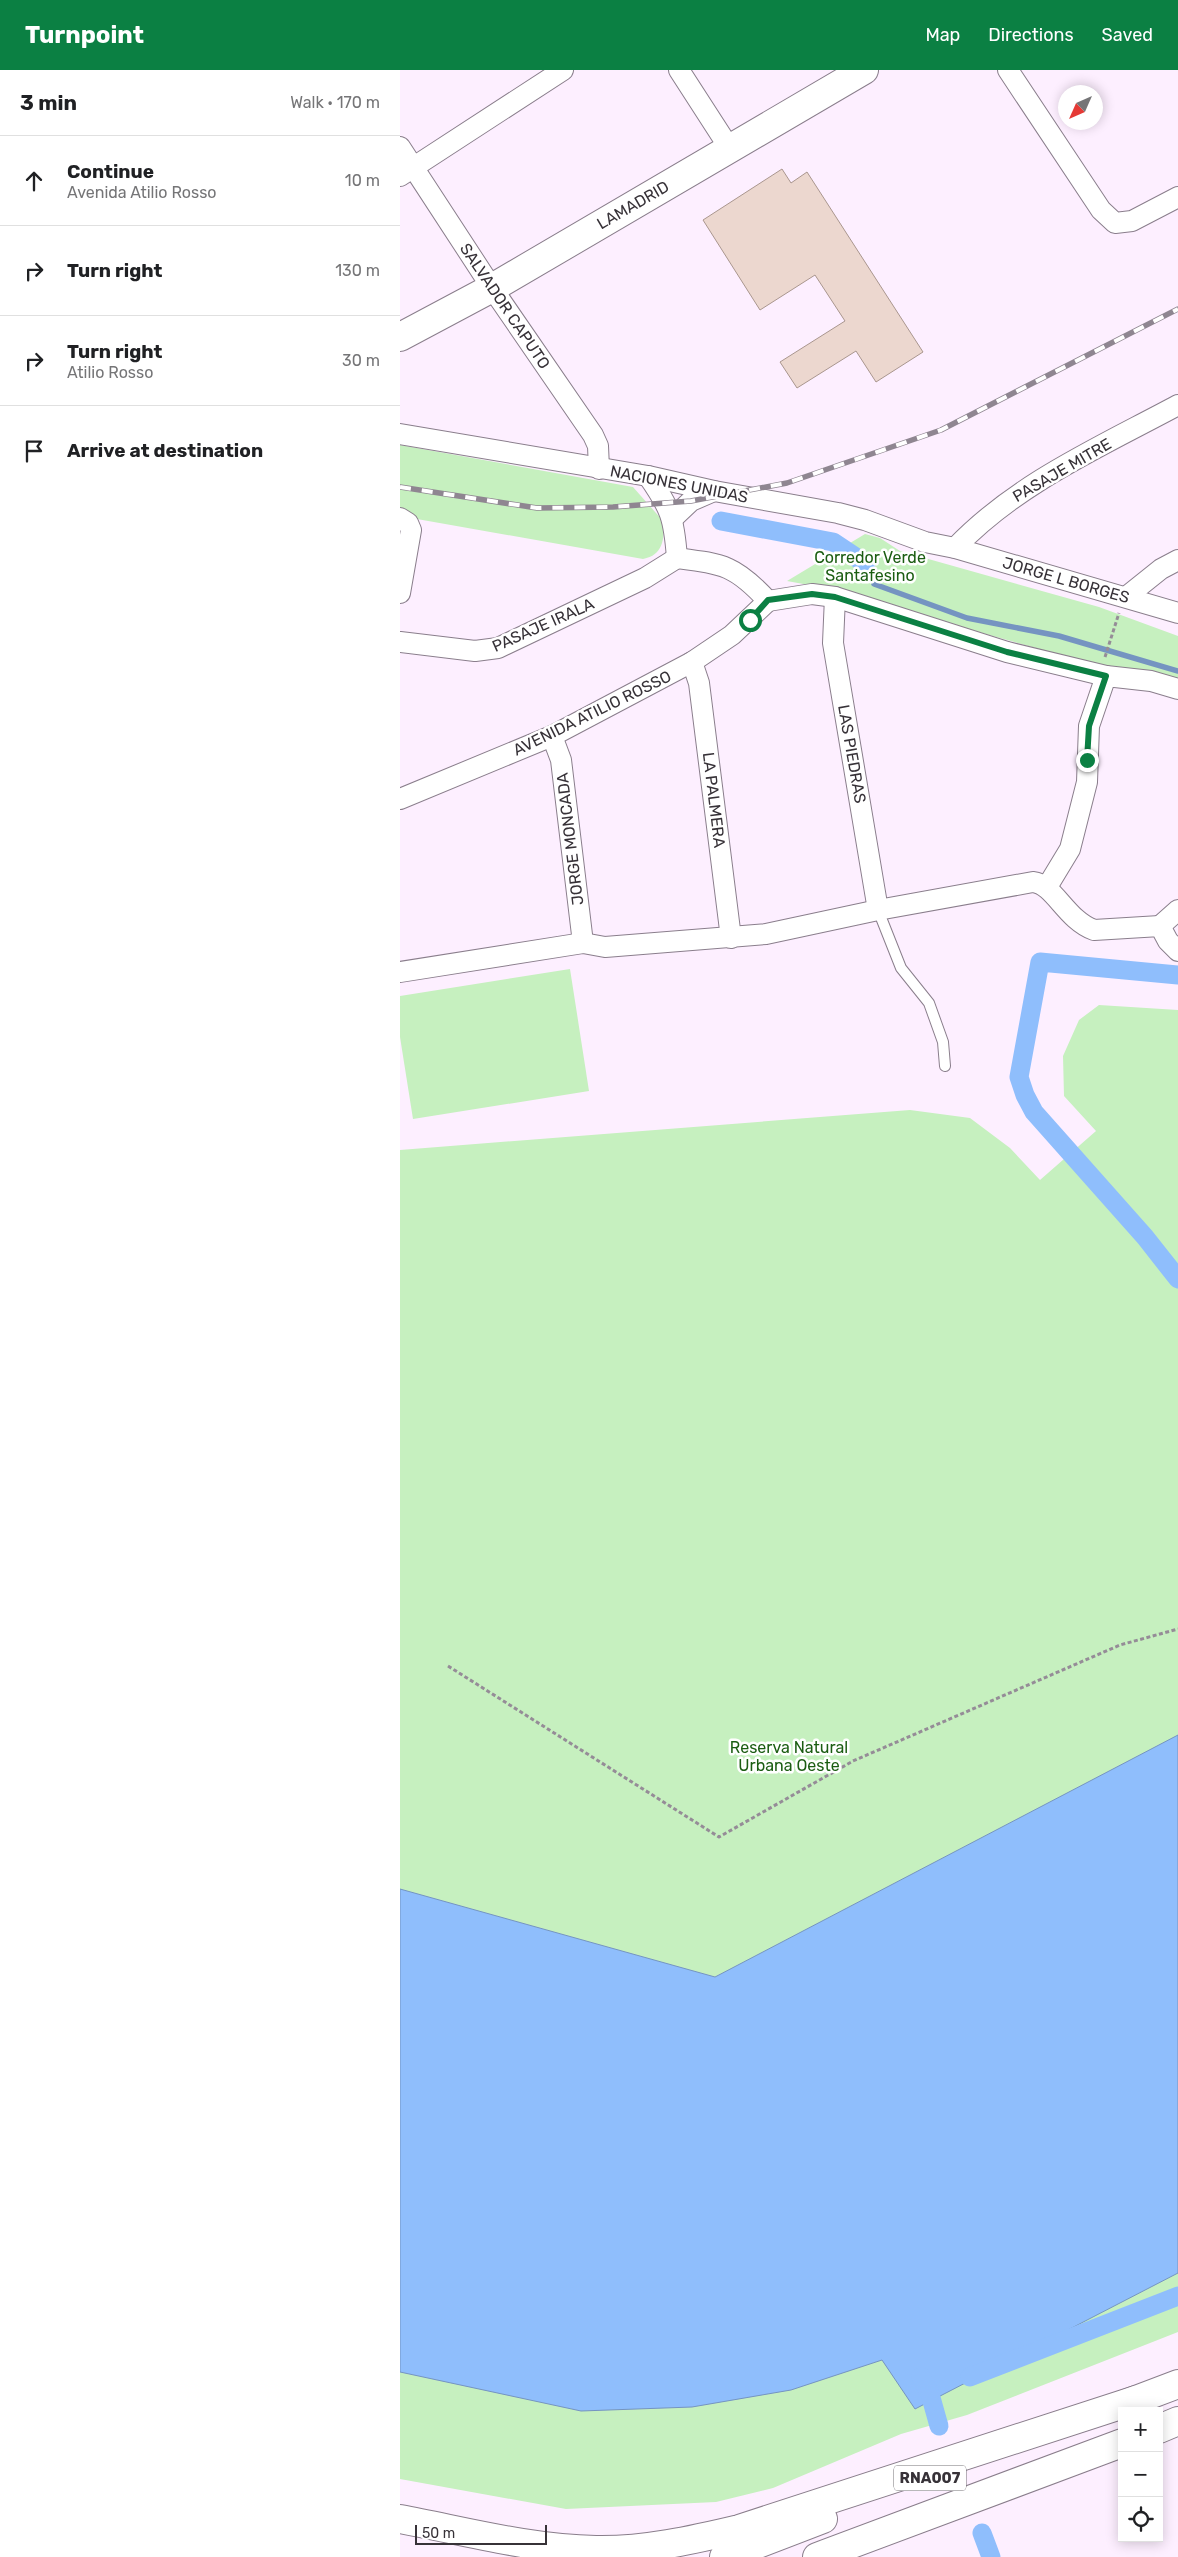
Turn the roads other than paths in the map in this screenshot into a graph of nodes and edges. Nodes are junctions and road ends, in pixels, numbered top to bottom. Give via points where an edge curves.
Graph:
1 (563, 70) edge
2 (679, 70) edge
3 (864, 70) edge
4 (1008, 70) edge
5 (400, 147) edge
6 (730, 149) junction
7 (407, 171) edge
8 (1178, 197) edge
9 (492, 288) junction
10 (400, 338) edge
11 (1178, 405) edge
12 (400, 434) edge
13 (599, 469) junction
14 (648, 476) junction
15 (714, 491) junction
16 (400, 518) edge
17 (672, 519) junction
18 (955, 548) junction
19 (677, 558) junction
20 (1178, 560) edge
21 (400, 593) edge
22 (835, 597) junction
23 (1126, 597) junction
24 (768, 600) junction
25 (1178, 613) edge
26 (400, 642) edge
27 (692, 662) junction
28 (1105, 668) junction
29 (1178, 689) edge
30 (552, 736) junction
31 (400, 799) edge
32 (1046, 887) junction
33 (878, 910) junction
34 (1178, 910) edge
35 (1160, 926) junction
36 (731, 938) junction
37 (583, 943) junction
38 (1178, 951) edge
39 (400, 972) edge
40 (945, 1066) dead end
41 (1178, 2384) edge
42 (1136, 2400) junction
43 (1178, 2421) edge
44 (1163, 2427) edge
45 (1118, 2445) edge
46 (1118, 2446) edge
47 (400, 2519) edge
48 (724, 2557) edge
49 (817, 2557) edge
50 (867, 2557) edge

1 - 7 street
2 - 6 street
3 - 6 main road, LAMADRID
4 - 8 street via 1101,210 1115,222 1132,221
5 - 7 street, SALVADOR CAPUTO
6 - 9 main road, LAMADRID
7 - 9 street, SALVADOR CAPUTO
9 - 10 main road, LAMADRID
9 - 13 street, SALVADOR CAPUTO via 593,435 598,446
11 - 18 street, PASAJE MITRE via 1018,493 976,526
12 - 13 street, NACIONES UNIDAS
13 - 14 street, NACIONES UNIDAS
14 - 15 street, NACIONES UNIDAS
14 - 17 street via 667,502
15 - 17 street via 691,501
15 - 18 street, NACIONES UNIDAS via 838,513 925,542
16 - 21 street via 408,523 411,530
17 - 19 street
18 - 23 street, JORGE L BORGES
19 - 24 street via 722,564 750,581
19 - 26 street, PASAJE IRALA via 645,578 498,648 475,651
20 - 23 street via 1161,569
22 - 24 street via 812,594
22 - 28 street via 1007,652
22 - 33 street, LAS PIEDRAS via 833,643
23 - 25 street, JORGE L BORGES
24 - 27 street, AVENIDA ATILIO ROSSO via 732,635
27 - 30 street, AVENIDA ATILIO ROSSO
27 - 36 street, LA PALMERA via 699,683
28 - 29 street
28 - 32 street via 1089,726 1087,782 1070,849
30 - 31 street, AVENIDA ATILIO ROSSO
30 - 37 street, JORGE MONCADA via 561,760
32 - 33 street via 1033,882
32 - 35 street via 1070,916 1094,930
33 - 36 street via 766,934
33 - 40 lane via 900,968 929,1004 943,1042
34 - 35 street
35 - 38 street
36 - 37 street via 605,947
37 - 39 street
41 - 42 main road, RNA007
42 - 47 main road via 739,2529 698,2538 596,2550 541,2546
42 - 48 main road, RNA007
43 - 44 main road
45 - 49 main road, RNA007
46 - 50 main road

